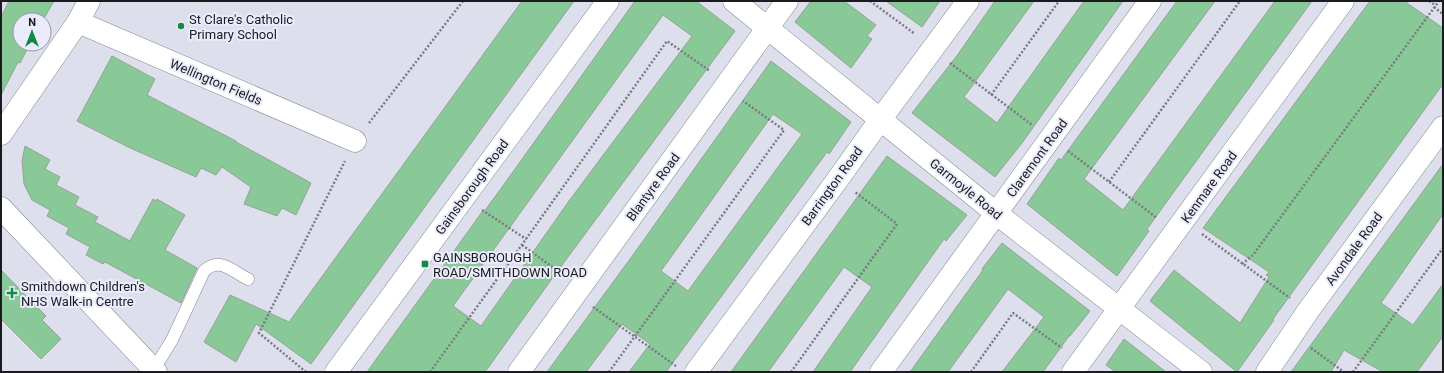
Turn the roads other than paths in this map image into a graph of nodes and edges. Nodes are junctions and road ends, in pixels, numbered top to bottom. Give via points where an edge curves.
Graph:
1 (89, 1) edge
2 (608, 1) edge
3 (734, 1) edge
4 (787, 1) edge
5 (968, 1) edge
6 (1150, 1) edge
7 (1343, 1) edge
8 (78, 22) junction
9 (767, 28) junction
10 (880, 120) junction
11 (1443, 127) edge
12 (1, 134) edge
13 (355, 141) road end
14 (1, 208) edge
15 (997, 214) junction
16 (248, 279) dead end
17 (1120, 308) junction
18 (1077, 367) edge
19 (687, 370) edge
20 (155, 371) edge
21 (336, 372) edge
22 (518, 372) edge
23 (881, 372) edge
24 (1201, 372) edge
25 (1267, 372) edge

1 - 8 main road
2 - 21 main road, Gainsborough Road
3 - 9 main road, Garmoyle Road
4 - 9 main road, Blantyre Road
5 - 10 main road, Barrington Road
6 - 15 main road, Claremont Road
7 - 17 main road, Kenmare Road
8 - 12 main road
8 - 13 main road, Wellington Fields
9 - 10 main road, Garmoyle Road
9 - 22 main road, Blantyre Road
10 - 15 main road, Garmoyle Road
10 - 19 main road, Barrington Road via 838,178
11 - 25 main road, Avondale Road via 1308,311
14 - 20 main road
15 - 17 main road, Garmoyle Road
15 - 23 main road, Claremont Road
16 - 20 lane via 222,264 212,265 204,271
17 - 18 main road, Kenmare Road
17 - 24 main road, Garmoyle Road

